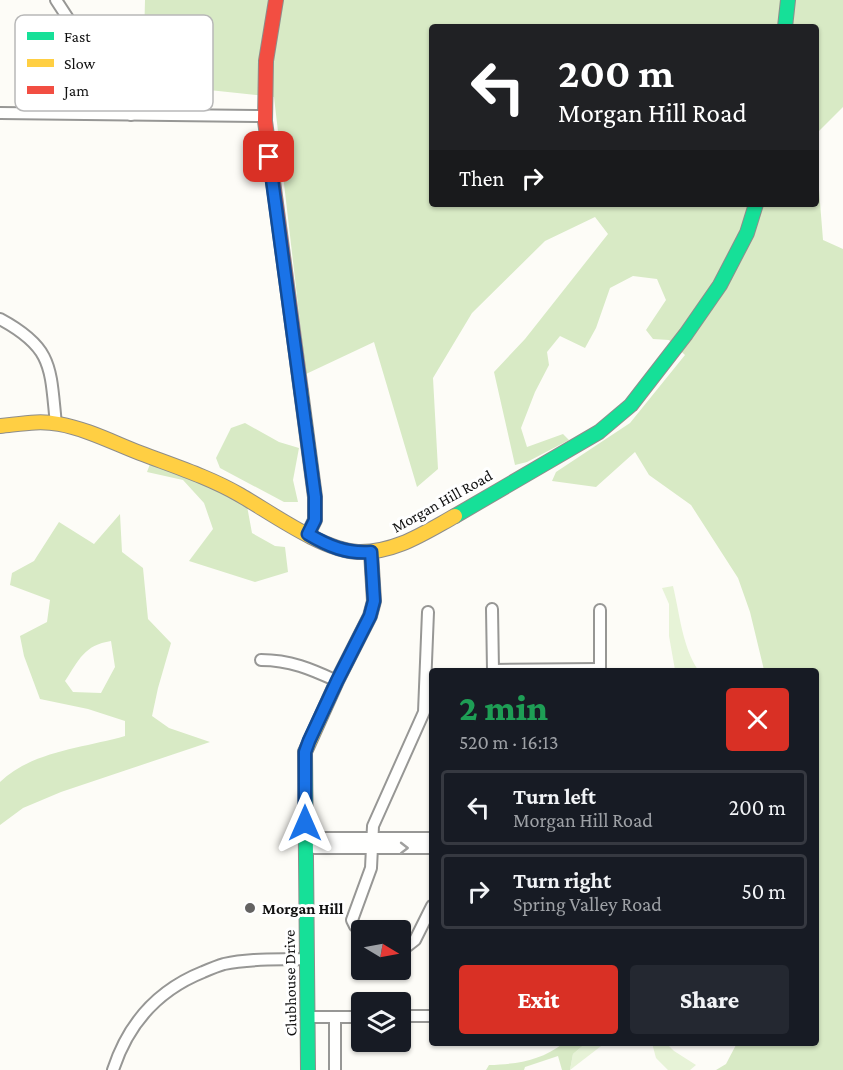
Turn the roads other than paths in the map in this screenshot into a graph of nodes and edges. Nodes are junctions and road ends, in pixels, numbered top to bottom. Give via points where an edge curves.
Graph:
1 (56, 0) edge
2 (276, 0) edge
3 (789, 0) edge
4 (66, 15) edge
5 (785, 24) edge
6 (127, 111) edge
7 (0, 113) edge
8 (130, 115) junction
9 (265, 116) junction
10 (755, 207) edge
11 (0, 319) edge
12 (56, 424) junction
13 (0, 426) edge
14 (308, 534) junction
15 (371, 552) junction
16 (492, 609) dead end
17 (600, 610) dead end
18 (428, 612) dead end
19 (261, 660) dead end
20 (493, 668) edge
21 (600, 668) edge
22 (337, 681) junction
23 (429, 838) edge
24 (305, 843) junction
25 (372, 843) junction
26 (429, 848) edge
27 (429, 912) edge
28 (352, 920) edge
29 (411, 943) edge
30 (306, 959) junction
31 (411, 1016) edge
32 (429, 1016) edge
33 (308, 1017) junction
34 (335, 1017) junction
35 (351, 1017) edge
36 (113, 1070) edge
37 (308, 1070) edge
38 (335, 1070) edge

1 - 4 street
2 - 9 street via 267,55
3 - 5 street
6 - 8 street
7 - 8 street
8 - 9 street
9 - 14 street via 315,497 315,520
10 - 15 street, Morgan Hill Road via 742,247 723,283 617,418 411,541
11 - 12 street via 30,339 46,358
12 - 13 street, Morgan Hill Road
12 - 14 street, Morgan Hill Road via 91,433 217,483
14 - 15 street, Morgan Hill Road via 336,548
15 - 22 street, Clubhouse Drive via 373,608
16 - 20 street
17 - 21 street
18 - 25 street via 424,712 373,826
19 - 22 street via 306,667
22 - 24 street, Clubhouse Drive via 305,752
23 - 25 street
24 - 25 street via 315,848
24 - 30 street, Clubhouse Drive
25 -> 26 street
25 - 28 street via 371,868
27 - 29 street
30 - 33 street, Clubhouse Drive
30 - 36 street via 222,964 167,990 132,1029
31 - 32 street
33 - 34 street
33 - 37 street, Clubhouse Drive
34 - 35 street
34 - 38 street

